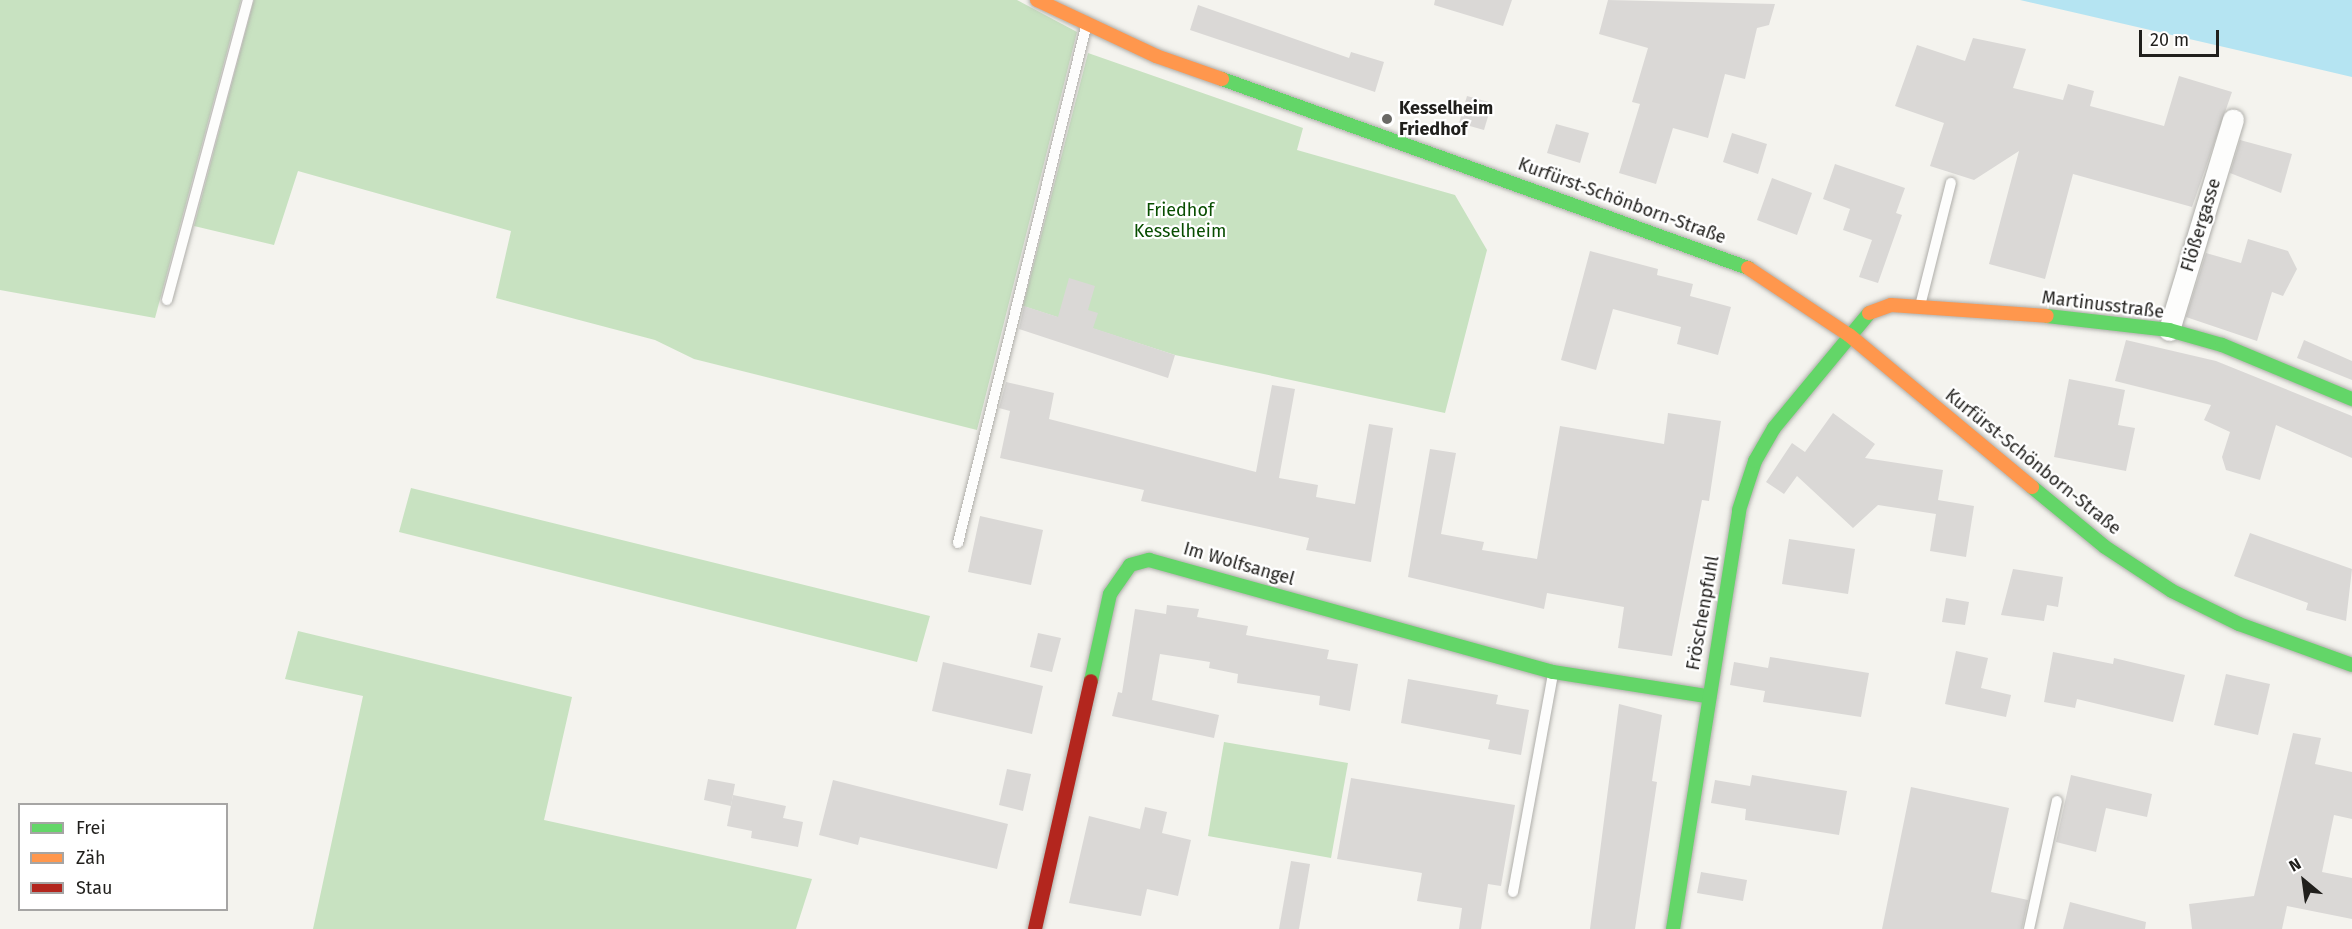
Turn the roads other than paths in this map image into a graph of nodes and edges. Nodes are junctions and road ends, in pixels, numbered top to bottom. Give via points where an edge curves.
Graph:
1 (248, 0) edge
2 (1037, 0) edge
3 (1086, 27) junction
4 (2233, 119) dead end
5 (1951, 183) dead end
6 (167, 300) dead end
7 (1920, 306) junction
8 (2169, 330) junction
9 (1849, 335) junction
10 (2352, 399) edge
11 (958, 543) dead end
12 (2352, 665) edge
13 (1553, 672) junction
14 (1707, 696) junction
15 (2057, 801) dead end
16 (1513, 892) dead end
17 (1035, 929) edge
18 (1673, 929) edge
19 (2029, 929) edge

1 - 6 lane
2 - 3 street, Kurfürst-Schönborn-Straße
3 - 9 street, Kurfürst-Schönborn-Straße via 1245,88 1671,234 1739,262
3 - 11 lane
4 - 8 street, Flößergasse
5 - 7 lane
7 - 8 street, Martinusstraße via 2113,320
7 - 9 street, Martinusstraße via 1891,304 1871,311
8 - 10 street, Martinusstraße via 2222,345
9 - 12 street, Kurfürst-Schönborn-Straße via 2105,547 2163,585 2239,624
9 - 14 street, Fröschenpfuhl via 1774,428 1755,461 1739,510
13 - 14 street, Im Wolfsangel
13 - 16 lane
13 - 17 street, Im Wolfsangel via 1170,563 1149,560 1130,565 1110,594
14 - 18 street, Fröschenpfuhl
15 - 19 lane

